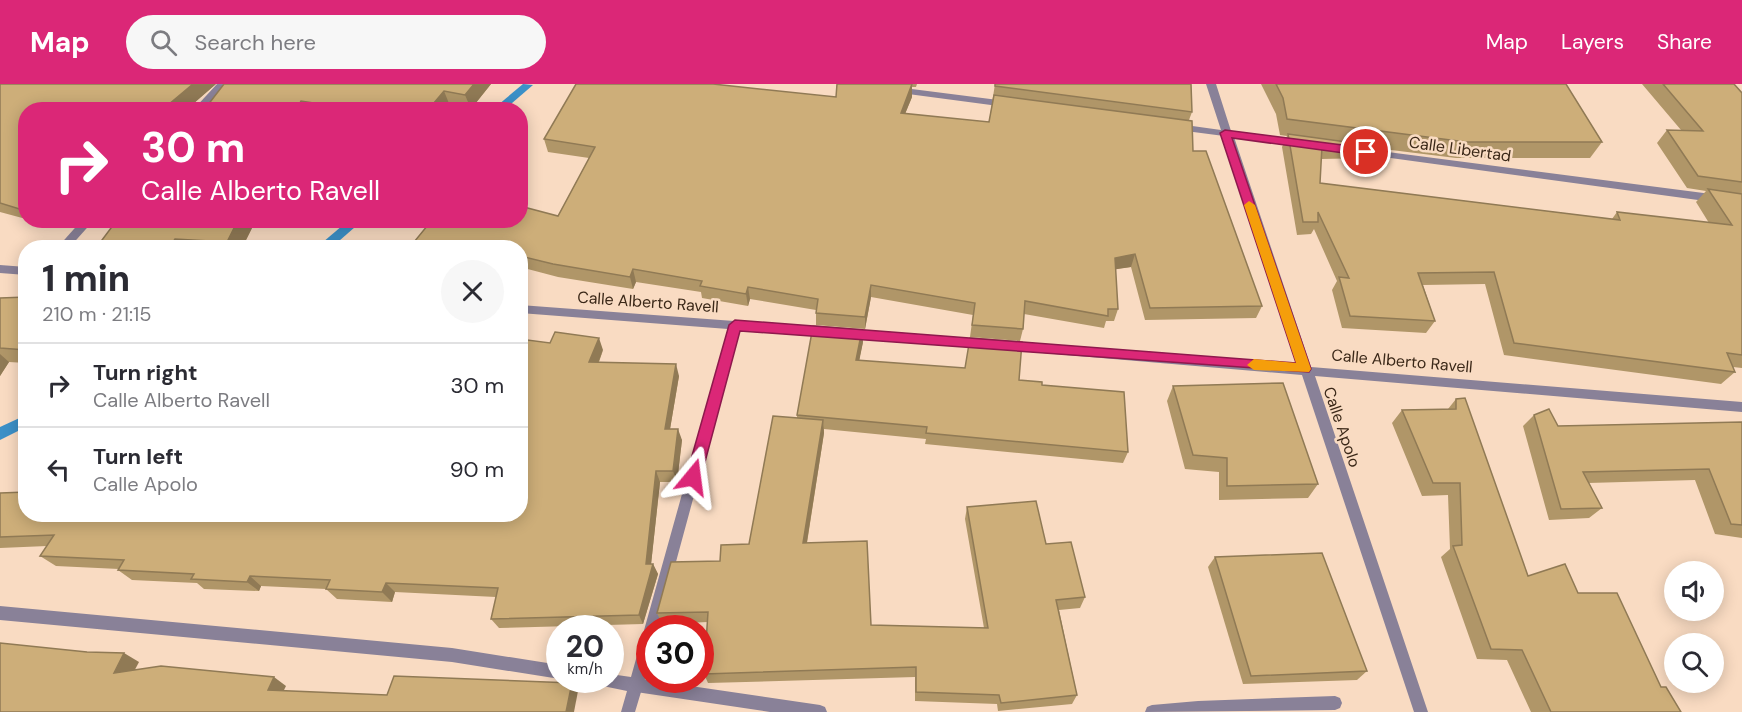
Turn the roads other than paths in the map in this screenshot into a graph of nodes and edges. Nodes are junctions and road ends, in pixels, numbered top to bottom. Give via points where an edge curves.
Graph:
1 (222, 84) edge
2 (1211, 84) edge
3 (888, 89) edge
4 (205, 102) edge
5 (1016, 106) edge
6 (1167, 126) edge
7 (1225, 133) junction
8 (1308, 144) edge
9 (1343, 149) edge
10 (1742, 202) edge
11 (81, 228) edge
12 (70, 240) edge
13 (0, 268) edge
14 (18, 270) edge
15 (528, 310) edge
16 (735, 325) junction
17 (1305, 369) junction
18 (1742, 407) edge
19 (0, 613) edge
20 (655, 615) edge
21 (546, 670) edge
22 (624, 683) edge
23 (636, 685) joint
24 (691, 693) edge
25 (1335, 703) dead end
26 (628, 712) edge
27 (820, 712) edge
28 (1152, 712) edge
29 (1421, 712) edge

1 - 4 street
2 - 7 street, Calle Apolo
3 - 5 street
6 - 7 street
7 - 8 street
7 - 17 street, Calle Apolo
9 - 10 street, Calle Libertad
11 - 12 street
13 - 14 street
15 - 16 street, Calle Alberto Ravell
16 - 17 street, Calle Alberto Ravell
16 - 20 street
17 - 18 street, Calle Alberto Ravell
17 - 29 street, Calle Apolo
19 - 21 street via 452,655
22 - 23 street
23 - 26 street
24 - 27 street
25 - 28 street

